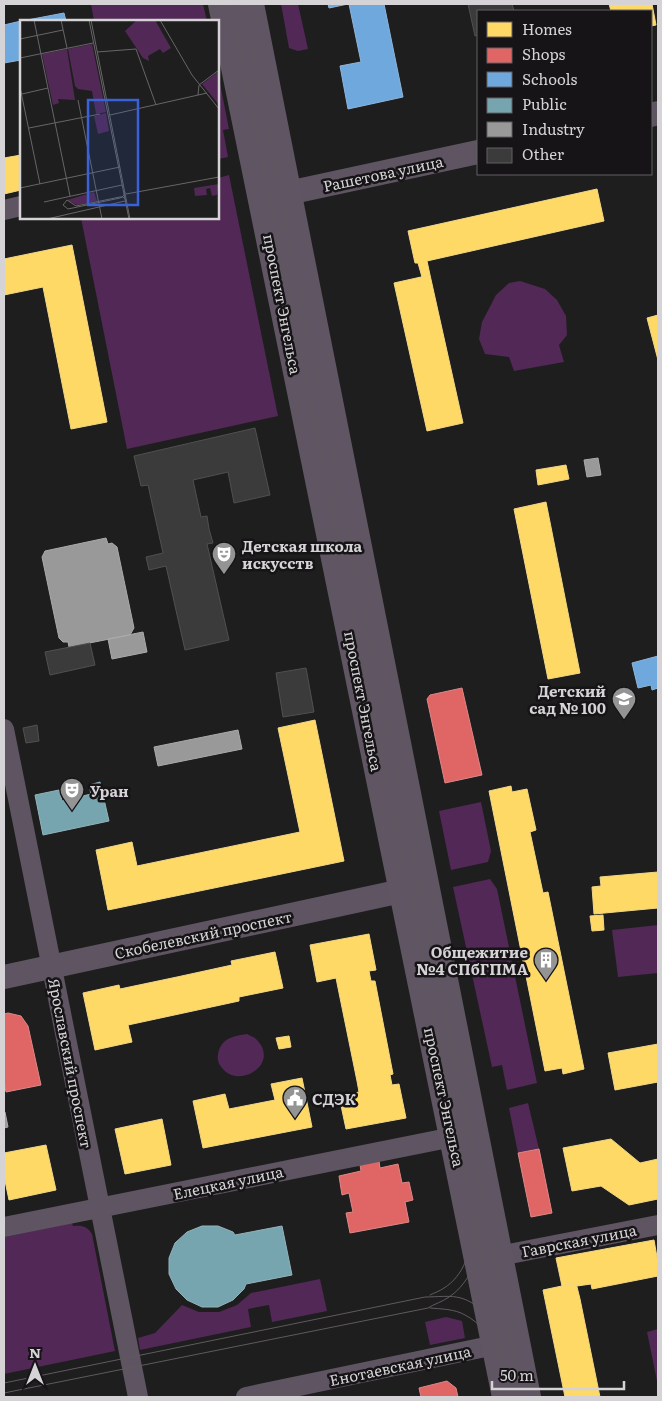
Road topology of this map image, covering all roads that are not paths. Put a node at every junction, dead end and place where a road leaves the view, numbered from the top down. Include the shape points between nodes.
1 (222, 4) edge
2 (250, 4) edge
3 (477, 152) edge
4 (288, 193) junction
5 (262, 199) junction
6 (20, 206) edge
7 (4, 210) edge
8 (4, 729) edge
9 (414, 888) junction
10 (52, 968) junction
11 (4, 978) edge
12 (453, 1137) junction
13 (100, 1208) junction
14 (658, 1225) edge
15 (4, 1227) edge
16 (499, 1256) junction
17 (496, 1345) junction
18 (138, 1397) edge
19 (246, 1397) edge
20 (506, 1397) edge
21 (527, 1397) edge

1 - 5 main road, проспект Энгельса
2 - 4 main road, проспект Энгельса
3 - 4 street, Рашетова улица
4 - 5 main road
4 - 9 main road, проспект Энгельса
5 - 9 main road, проспект Энгельса
6 - 7 street
8 - 10 street, Ярославский проспект
9 - 10 street, Скобелевский проспект
9 - 12 main road, проспект Энгельса
9 - 16 main road, проспект Энгельса
10 - 11 street, Скобелевский проспект
10 - 13 street, Ярославский проспект
12 - 13 street, Елецкая улица
12 - 17 main road, проспект Энгельса
13 - 15 street, Елецкая улица
13 - 18 street, Ярославский проспект
14 - 16 street, Гаврская улица
16 - 21 main road, проспект Энгельса
17 - 19 street, Енотаевская улица
17 - 20 main road, проспект Энгельса

